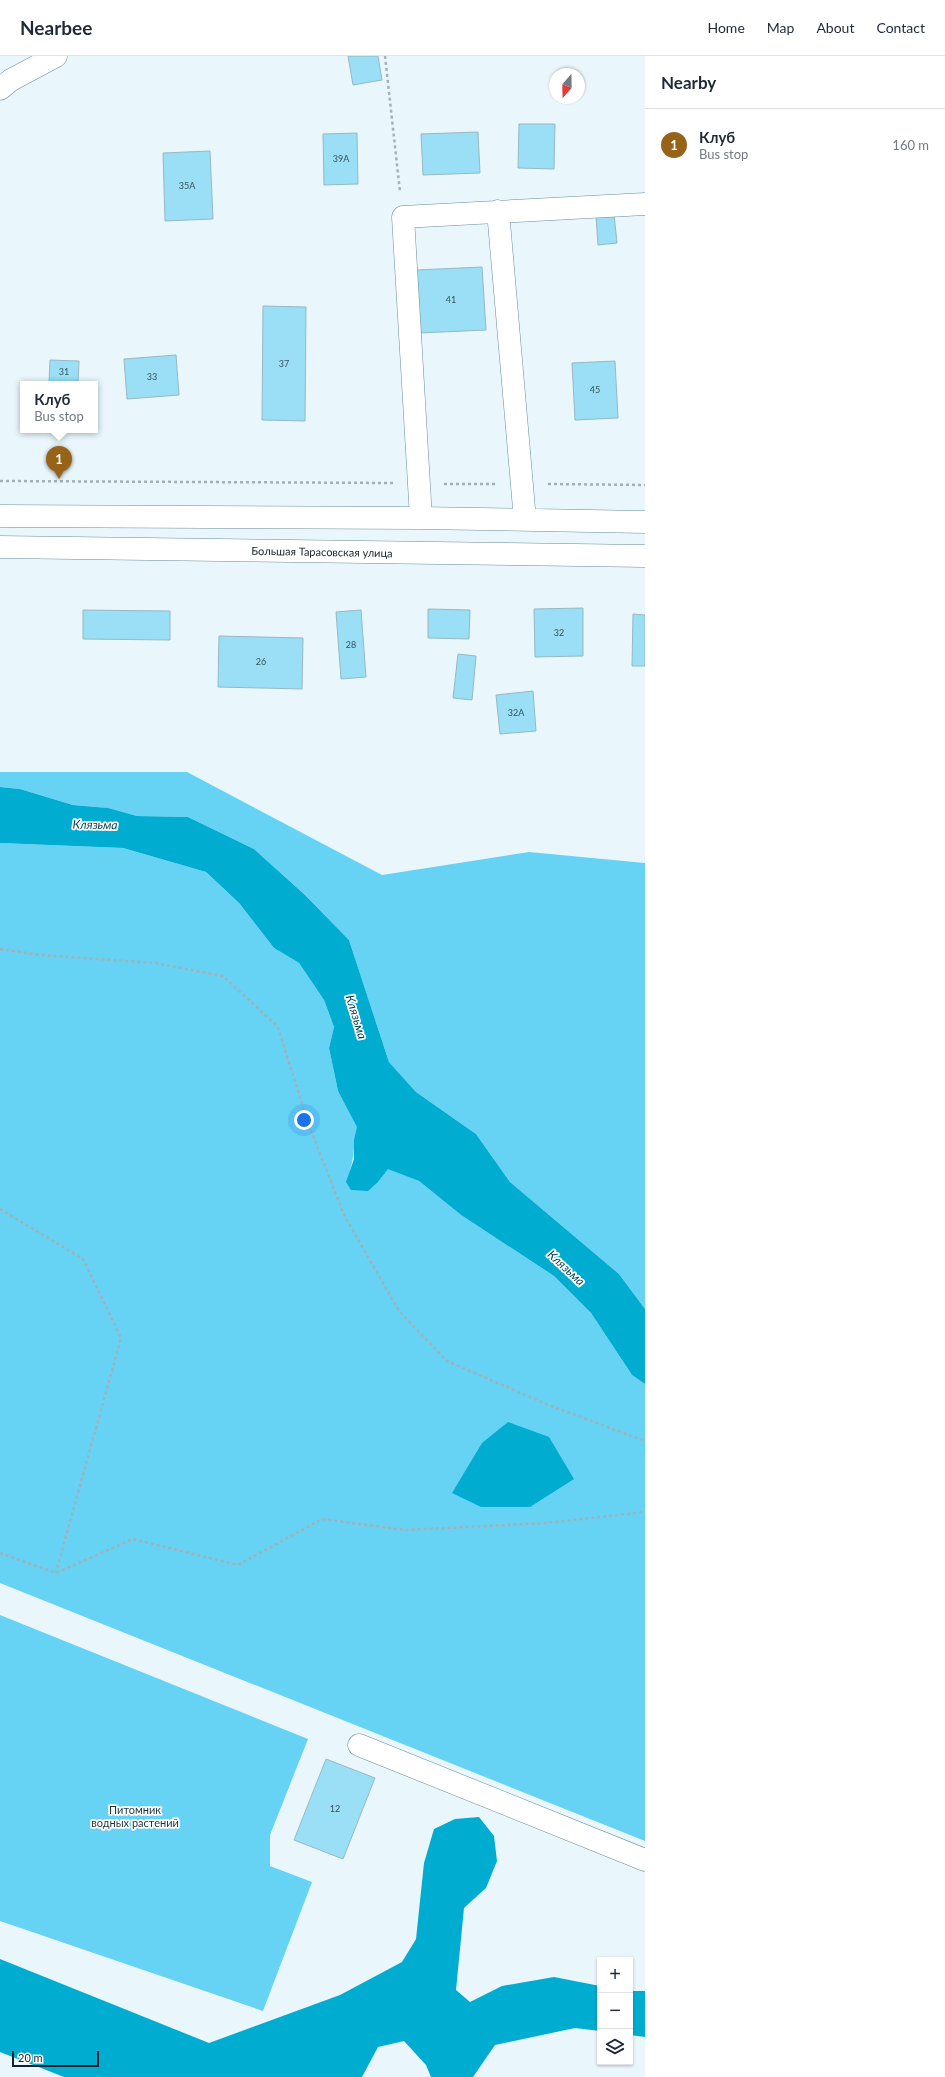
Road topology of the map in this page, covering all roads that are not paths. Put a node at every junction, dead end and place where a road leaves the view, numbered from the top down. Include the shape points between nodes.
1 (56, 56) edge
2 (0, 89) edge
3 (645, 204) edge
4 (498, 211) junction
5 (0, 516) edge
6 (421, 518) junction
7 (525, 520) junction
8 (645, 522) edge
9 (0, 547) edge
10 (645, 556) edge
11 (359, 1744) dead end
12 (645, 1860) edge

1 - 2 street via 11,80
3 - 4 street
4 - 6 street via 403,217
4 - 7 street
5 - 6 street
6 - 7 street
7 - 8 street
9 - 10 street, Большая Тарасовская улица
11 - 12 street

